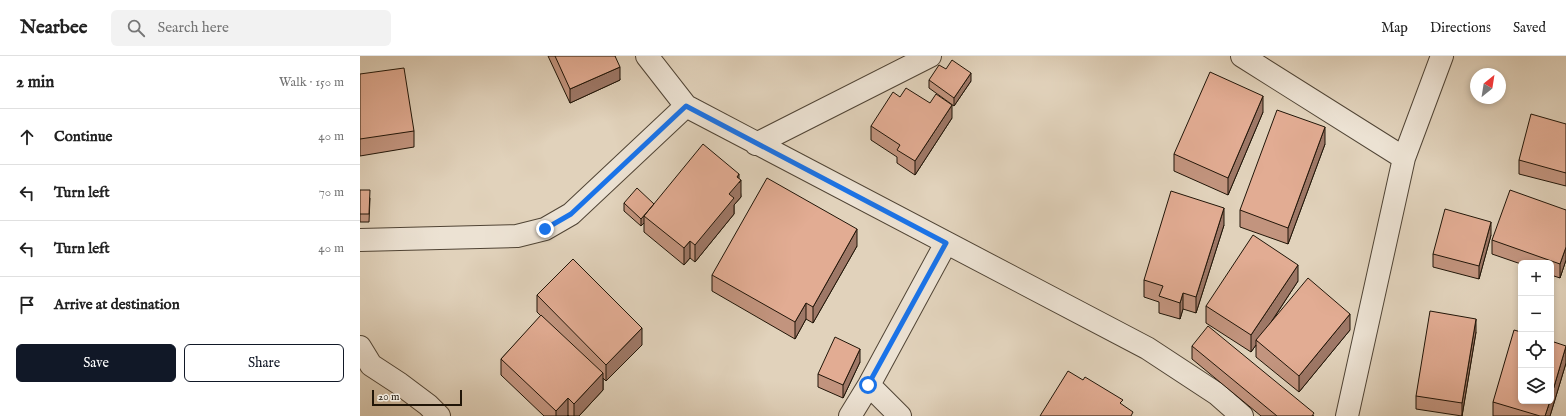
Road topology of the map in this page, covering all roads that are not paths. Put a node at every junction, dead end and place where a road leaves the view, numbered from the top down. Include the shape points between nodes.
1 (647, 56) edge
2 (930, 56) edge
3 (1242, 56) edge
4 (1442, 56) edge
5 (686, 106) junction
6 (756, 144) junction
7 (1404, 158) junction
8 (360, 240) edge
9 (946, 243) junction
10 (360, 347) edge
11 (868, 385) junction
12 (439, 416) edge
13 (850, 416) edge
14 (900, 416) edge
15 (1242, 416) edge
16 (1347, 416) edge

1 - 5 street
2 - 6 street
3 - 7 street
4 - 7 street
5 - 6 street
5 - 8 street via 571,214 545,229 517,236
6 - 9 street
7 - 16 street
9 - 11 street
9 - 15 street via 1147,348 1217,394
10 - 12 street via 370,365 400,384
11 - 13 street
11 - 14 street

